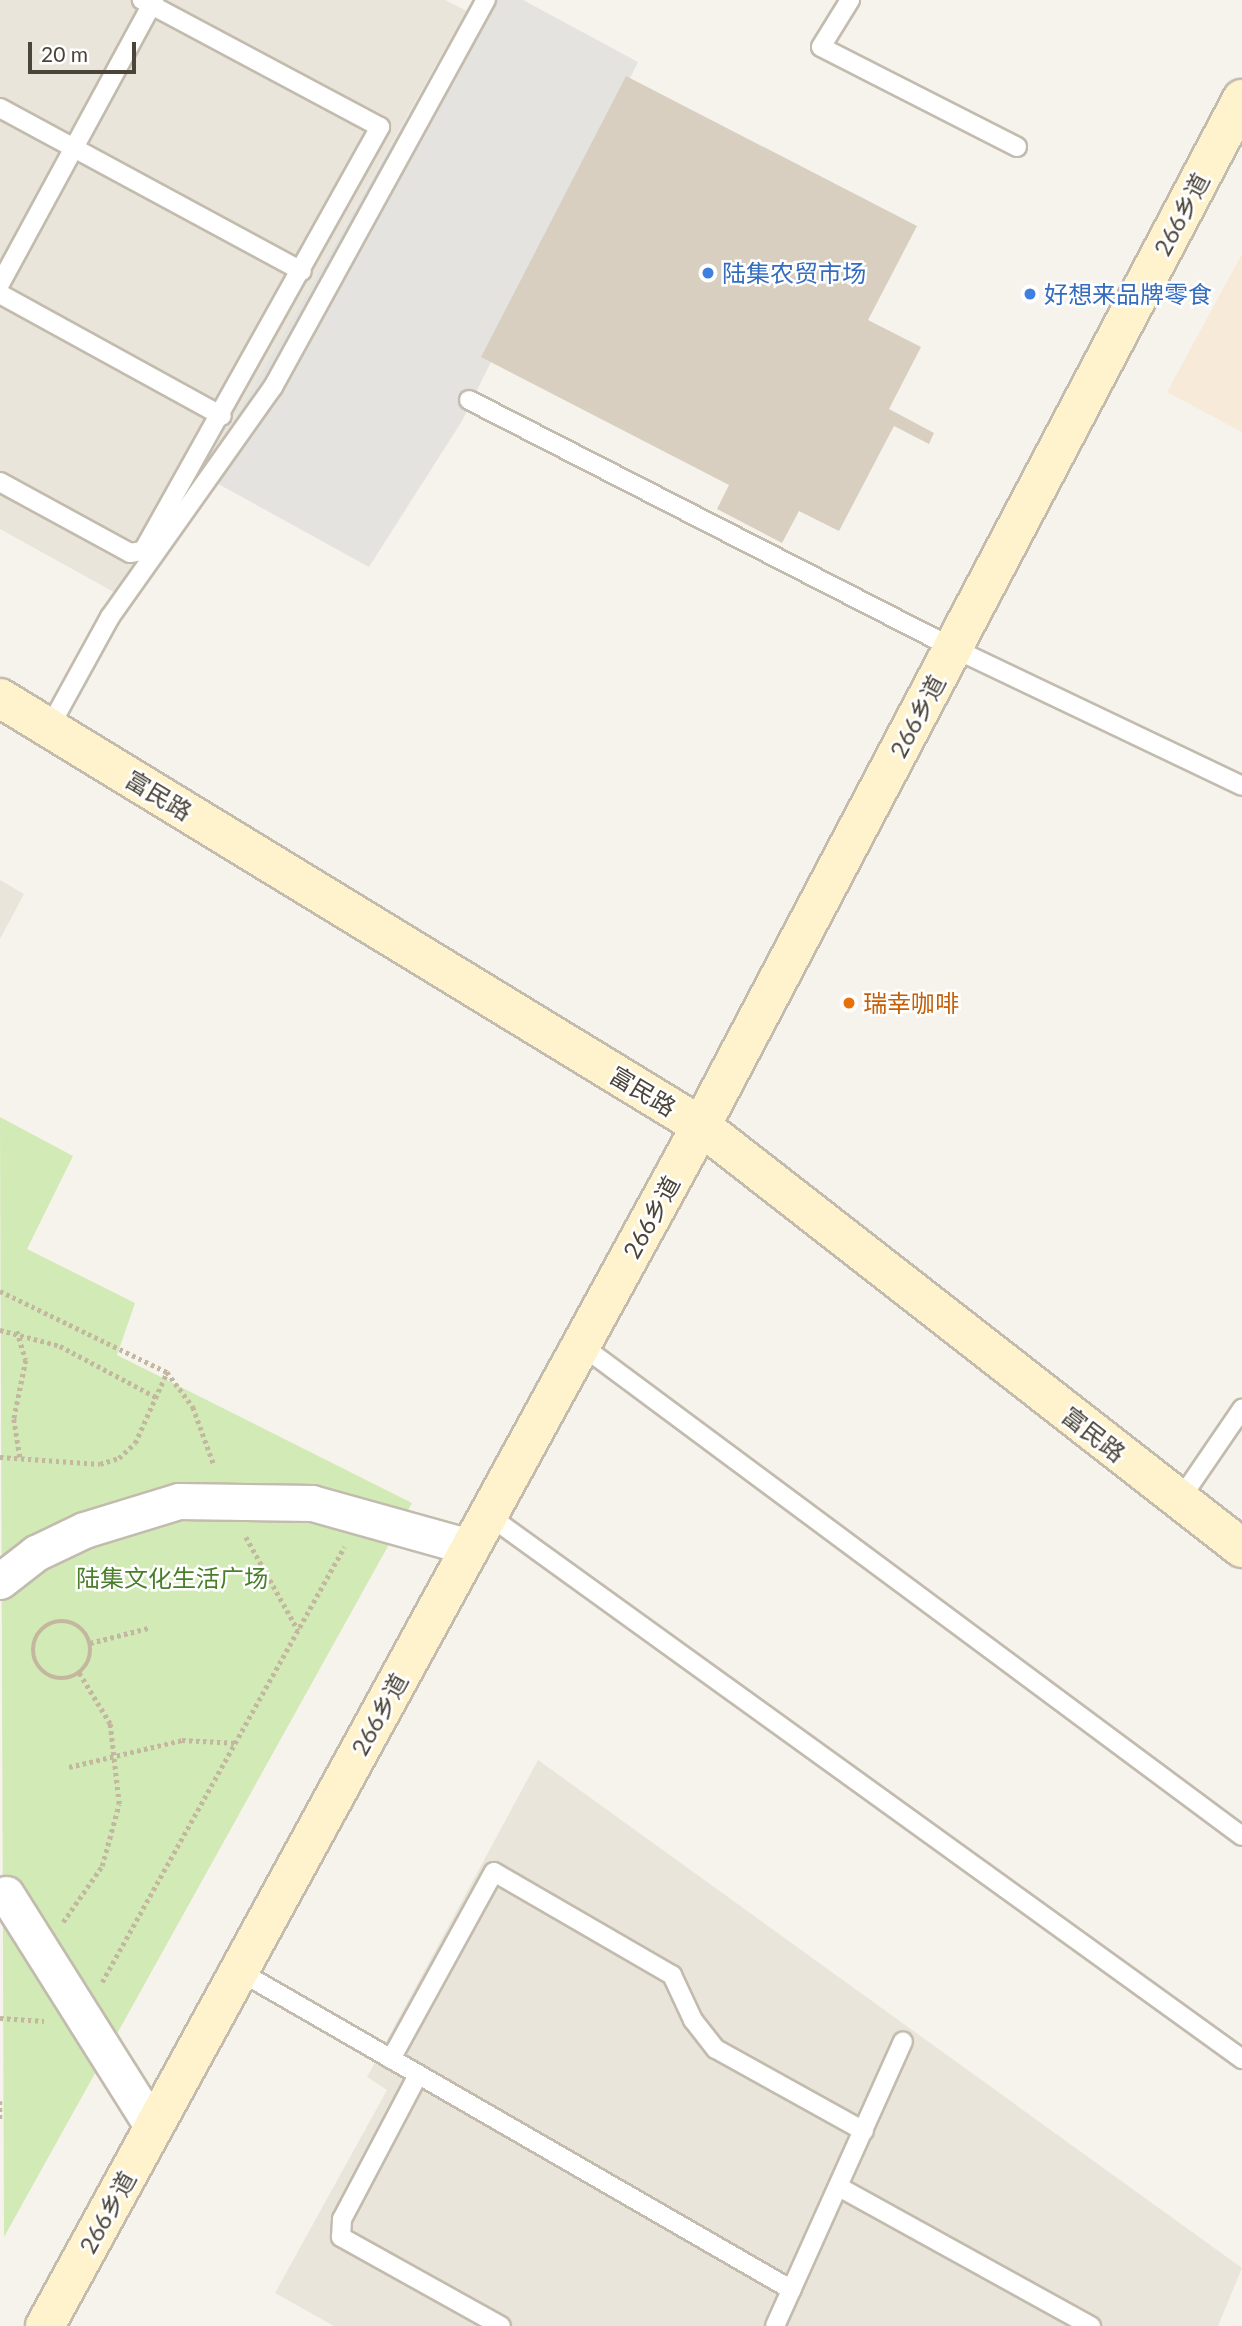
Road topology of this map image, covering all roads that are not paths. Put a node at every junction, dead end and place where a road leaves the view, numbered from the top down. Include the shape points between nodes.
1 (486, 0) edge
2 (850, 0) edge
3 (149, 2) edge
4 (1242, 99) edge
5 (0, 108) edge
6 (1017, 146) dead end
7 (74, 148) junction
8 (302, 271) junction
9 (0, 284) edge
10 (0, 294) edge
11 (469, 400) dead end
12 (222, 416) junction
13 (0, 482) edge
14 (953, 648) junction
15 (0, 698) edge
16 (49, 727) junction
17 (1242, 786) edge
18 (701, 1126) junction
19 (581, 1345) junction
20 (1242, 1409) edge
21 (1179, 1500) junction
22 (479, 1531) junction
23 (1242, 1548) edge
24 (0, 1581) edge
25 (1242, 1836) edge
26 (6, 1894) dead end
27 (239, 1971) junction
28 (903, 2041) dead end
29 (391, 2059) junction
30 (1242, 2059) edge
31 (418, 2075) junction
32 (153, 2127) junction
33 (864, 2131) junction
34 (839, 2187) junction
35 (792, 2290) junction
36 (45, 2326) edge
37 (501, 2326) edge
38 (775, 2326) edge
39 (1091, 2326) edge

1 - 16 lane via 272,387 110,617
2 - 6 lane via 821,47
3 - 7 lane
3 - 8 lane via 380,127
4 - 14 main road, 266乡道
5 - 7 lane
7 - 8 lane
7 - 9 lane
8 - 12 lane
10 - 12 lane
11 - 14 lane
12 - 13 lane via 143,551 130,553
14 - 17 lane
14 - 18 main road, 266乡道
15 - 16 main road, 富民路
16 - 18 main road, 富民路
18 - 19 main road, 266乡道
18 - 21 main road, 富民路
19 - 22 main road, 266乡道
19 - 25 lane
20 - 21 lane
21 - 23 main road, 富民路
22 - 24 street via 361,1515 312,1503 171,1502 84,1530 36,1553
22 - 27 main road, 266乡道
22 - 30 lane
26 - 32 street
27 - 29 lane
27 - 32 main road, 266乡道
28 - 33 lane
29 - 31 lane
29 - 33 lane via 494,1872 672,1975 693,2020 716,2049
31 - 35 lane
31 - 37 lane via 342,2219 341,2236
32 - 36 main road, 266乡道
33 - 34 lane
34 - 35 lane
34 - 39 lane
35 - 38 lane

